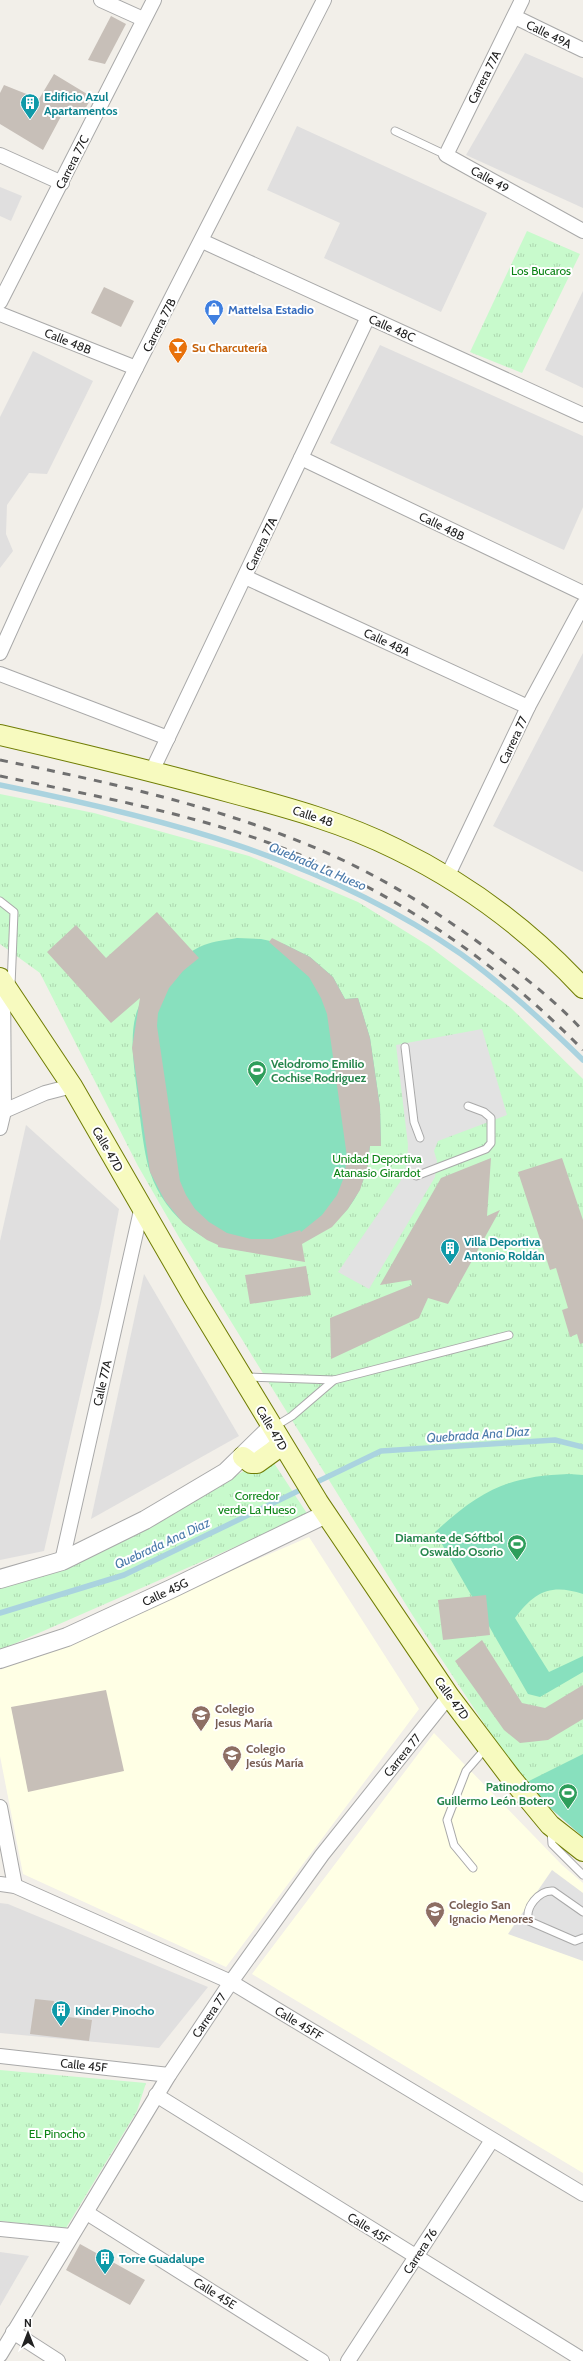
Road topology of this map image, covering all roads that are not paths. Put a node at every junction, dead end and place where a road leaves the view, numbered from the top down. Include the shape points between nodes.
1 (101, 0) edge
2 (154, 0) edge
3 (324, 0) edge
4 (522, 0) edge
5 (515, 17) junction
6 (143, 19) junction
7 (583, 50) edge
8 (395, 131) dead end
9 (0, 155) edge
10 (446, 155) junction
11 (62, 183) junction
12 (583, 231) edge
13 (202, 241) junction
14 (0, 302) edge
15 (0, 314) edge
16 (368, 317) junction
17 (136, 368) junction
18 (583, 415) edge
19 (301, 458) junction
20 (245, 577) junction
21 (583, 593) edge
22 (583, 605) edge
23 (0, 653) edge
24 (0, 674) edge
25 (528, 707) junction
26 (0, 735) edge
27 (168, 738) junction
28 (152, 771) junction
29 (447, 877) junction
30 (0, 902) edge
31 (581, 980) edge
32 (5, 983) edge
33 (405, 1047) dead end
34 (72, 1086) junction
35 (468, 1106) dead end
36 (4, 1111) junction
37 (0, 1128) edge
38 (420, 1138) dead end
39 (416, 1176) dead end
40 (142, 1206) junction
41 (509, 1335) dead end
42 (242, 1377) junction
43 (334, 1380) junction
44 (272, 1428) junction
45 (284, 1447) junction
46 (243, 1457) junction
47 (322, 1508) junction
48 (62, 1561) junction
49 (0, 1579) edge
50 (0, 1659) edge
51 (449, 1696) junction
52 (487, 1746) junction
53 (0, 1807) edge
54 (550, 1825) junction
55 (583, 1851) edge
56 (473, 1868) dead end
57 (583, 1875) edge
58 (0, 1884) edge
59 (15, 1886) junction
60 (583, 1912) edge
61 (583, 1938) edge
62 (231, 1982) junction
63 (0, 2056) edge
64 (169, 2075) junction
65 (156, 2095) junction
66 (492, 2140) junction
67 (583, 2194) edge
68 (87, 2213) junction
69 (0, 2229) edge
70 (71, 2236) junction
71 (415, 2257) junction
72 (13, 2332) junction
73 (0, 2355) edge
74 (583, 2360) edge
75 (58, 2361) edge
76 (322, 2361) edge
77 (348, 2361) edge

1 - 6 street
2 - 6 street, Carrera 77C
3 - 13 street, Carrera 77B
4 - 5 street, Carrera 77A
5 - 7 street, Calle 49A
5 - 10 street, Carrera 77A
6 - 11 street, Carrera 77C
8 - 10 lane, Calle 49
9 - 11 street
10 - 12 street, Calle 49
11 - 14 street, Carrera 77C
13 - 16 street, Calle 48C
13 - 17 street, Carrera 77B
15 - 17 street, Calle 48B
16 - 18 street, Calle 48C
16 - 19 street, Carrera 77A
17 - 23 street, Carrera 77B via 41,560
19 - 20 street, Carrera 77A
19 - 21 street, Calle 48B
20 - 25 street, Calle 48A
20 - 27 street, Carrera 77A
22 - 25 street, Carrera 77
24 - 27 street
25 - 29 street, Carrera 77
26 - 28 main road, Calle 48
27 - 28 street, Carrera 77A
28 - 29 main road, Calle 48 via 320,817 395,848
29 - 31 main road, Calle 48 via 518,926
30 - 32 lane via 14,912
32 - 34 main road, Calle 47D
32 - 36 street
33 - 38 lane via 414,1122
34 - 36 street via 45,1093
34 - 40 main road, Calle 47D
35 - 39 lane via 484,1112 491,1118 491,1143 486,1149
36 - 37 street
40 - 42 main road, Calle 47D
40 - 48 street, Calle 77A
41 - 43 lane
42 - 43 lane
42 - 44 main road, Calle 47D
43 - 44 lane via 292,1416
44 - 45 main road, Calle 47D
44 - 46 street
45 - 46 main road via 257,1463 251,1463
45 - 47 main road, Calle 47D
46 - 48 street via 226,1472 145,1520
47 - 50 street, Calle 45G via 171,1590 67,1637
47 - 51 main road, Calle 47D
48 - 49 street
51 - 52 main road, Calle 47D
51 - 62 street, Carrera 77 via 322,1855
52 - 54 main road, Calle 47D
52 - 56 lane via 466,1771 447,1820 454,1846
53 - 59 street
54 - 55 main road, Calle 47D
54 - 57 lane via 552,1844
58 - 59 street, Calle 45FF
59 - 62 street, Calle 45FF
60 - 61 lane via 553,1891 547,1891 541,1893 528,1909 527,1917 529,1922 575,1941
62 - 64 street, Carrera 77
62 - 66 street, Calle 45FF
63 - 64 street, Calle 45F
64 - 65 street, Carrera 77
65 - 68 street, Carrera 77
65 - 71 street, Calle 45F
66 - 67 street, Calle 45FF
66 - 71 street, Carrera 76
68 - 70 street, Carrera 77
68 - 76 street, Calle 45E
69 - 70 street
70 - 72 street, Carrera 77
71 - 74 street, Calle 45F
71 - 77 street, Carrera 76
72 - 73 street, Carrera 77
72 - 75 street

